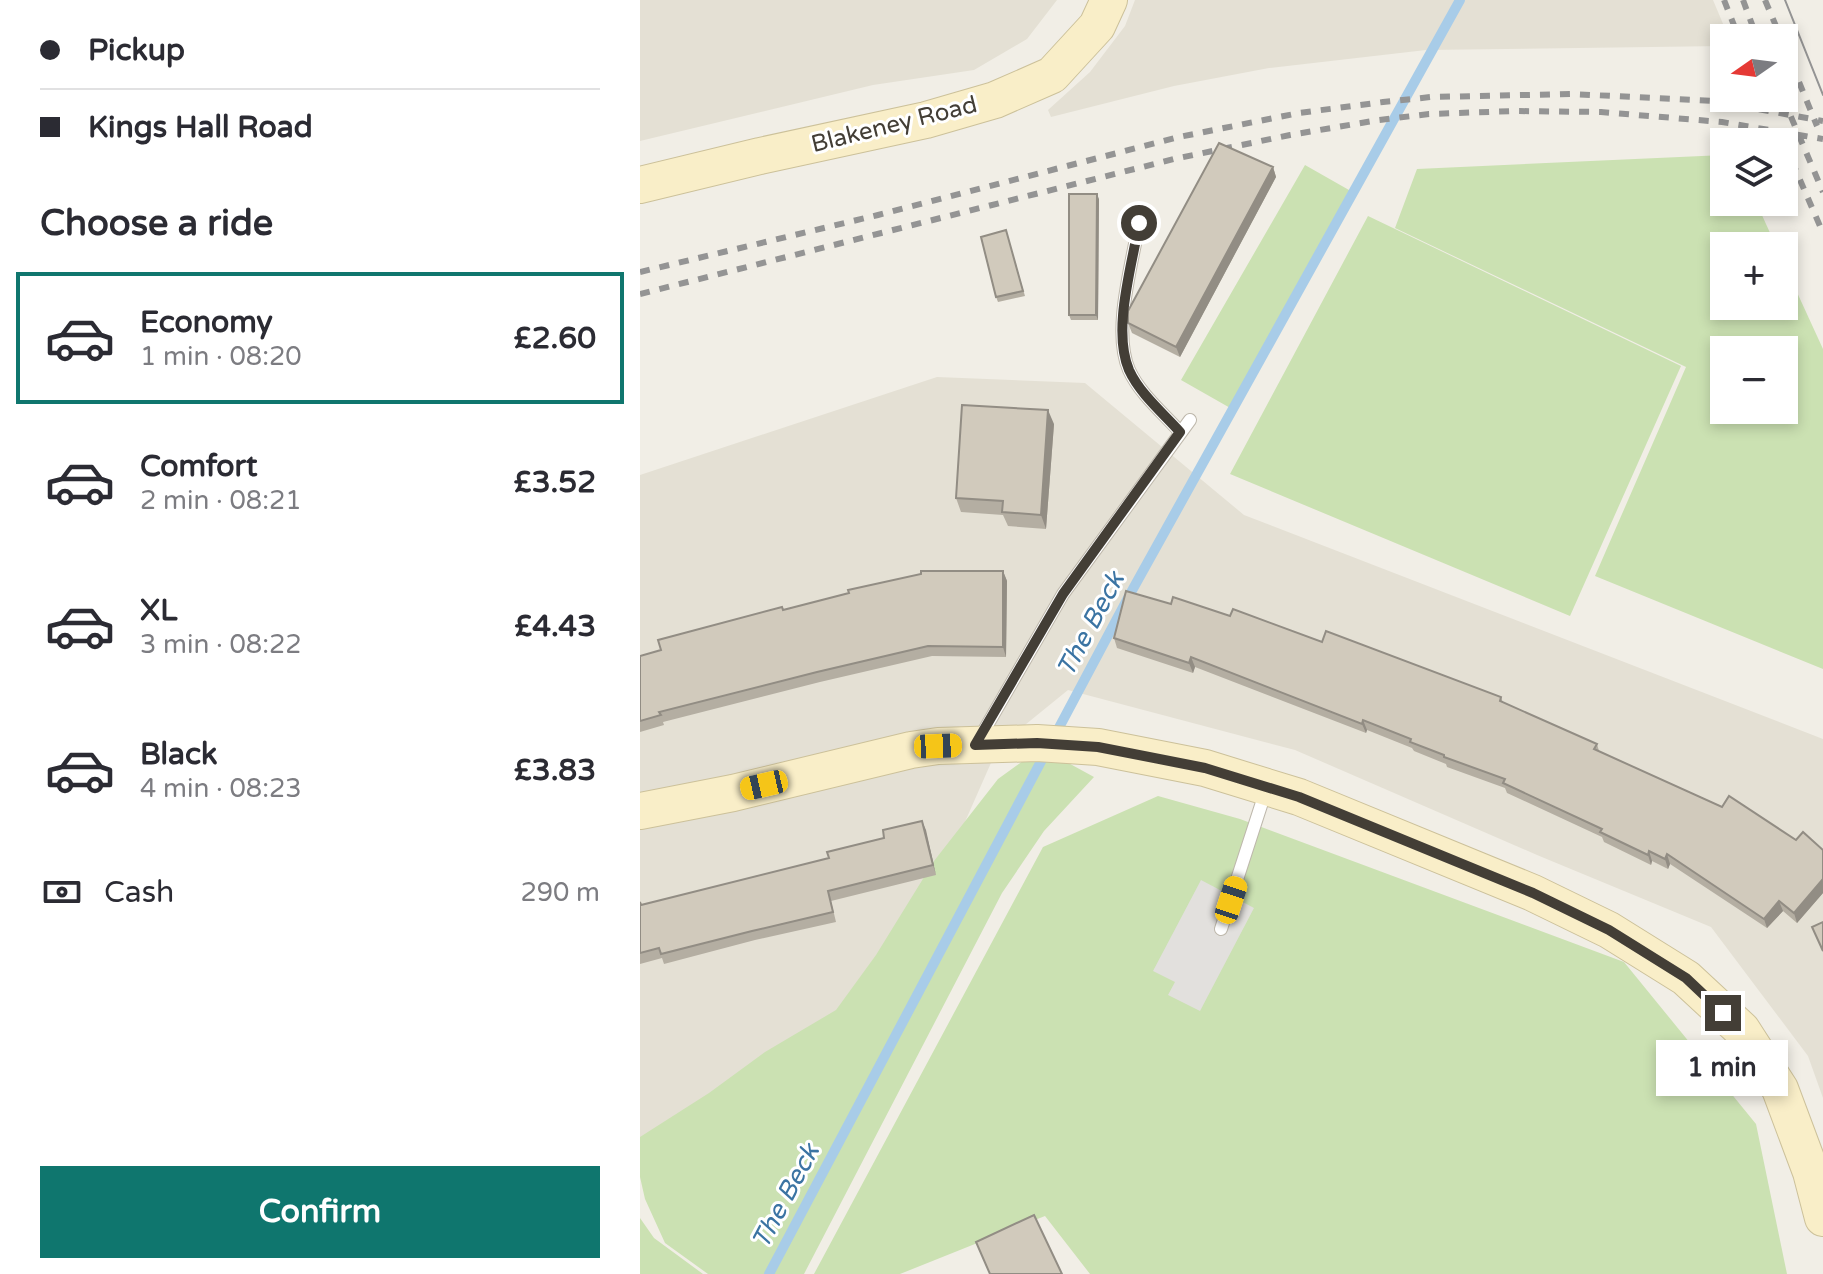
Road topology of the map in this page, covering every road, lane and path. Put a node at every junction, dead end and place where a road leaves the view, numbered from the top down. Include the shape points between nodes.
1 (1109, 0) edge
2 (640, 185) edge
3 (1139, 223) dead end
4 (1190, 420) dead end
5 (1180, 432) junction
6 (975, 745) junction
7 (1267, 787) junction
8 (640, 811) edge
9 (1221, 929) dead end
10 (1823, 1218) edge

1 - 2 street, Blakeney Road via 1097,26 1052,75 995,100
3 - 5 lane via 1122,347 1144,393
4 - 5 lane
5 - 6 lane via 1063,594
6 - 7 street via 1098,747 1205,768
6 - 8 street via 911,750
7 - 9 lane
7 - 10 street via 1533,893 1609,930 1686,978 1742,1030 1780,1089

